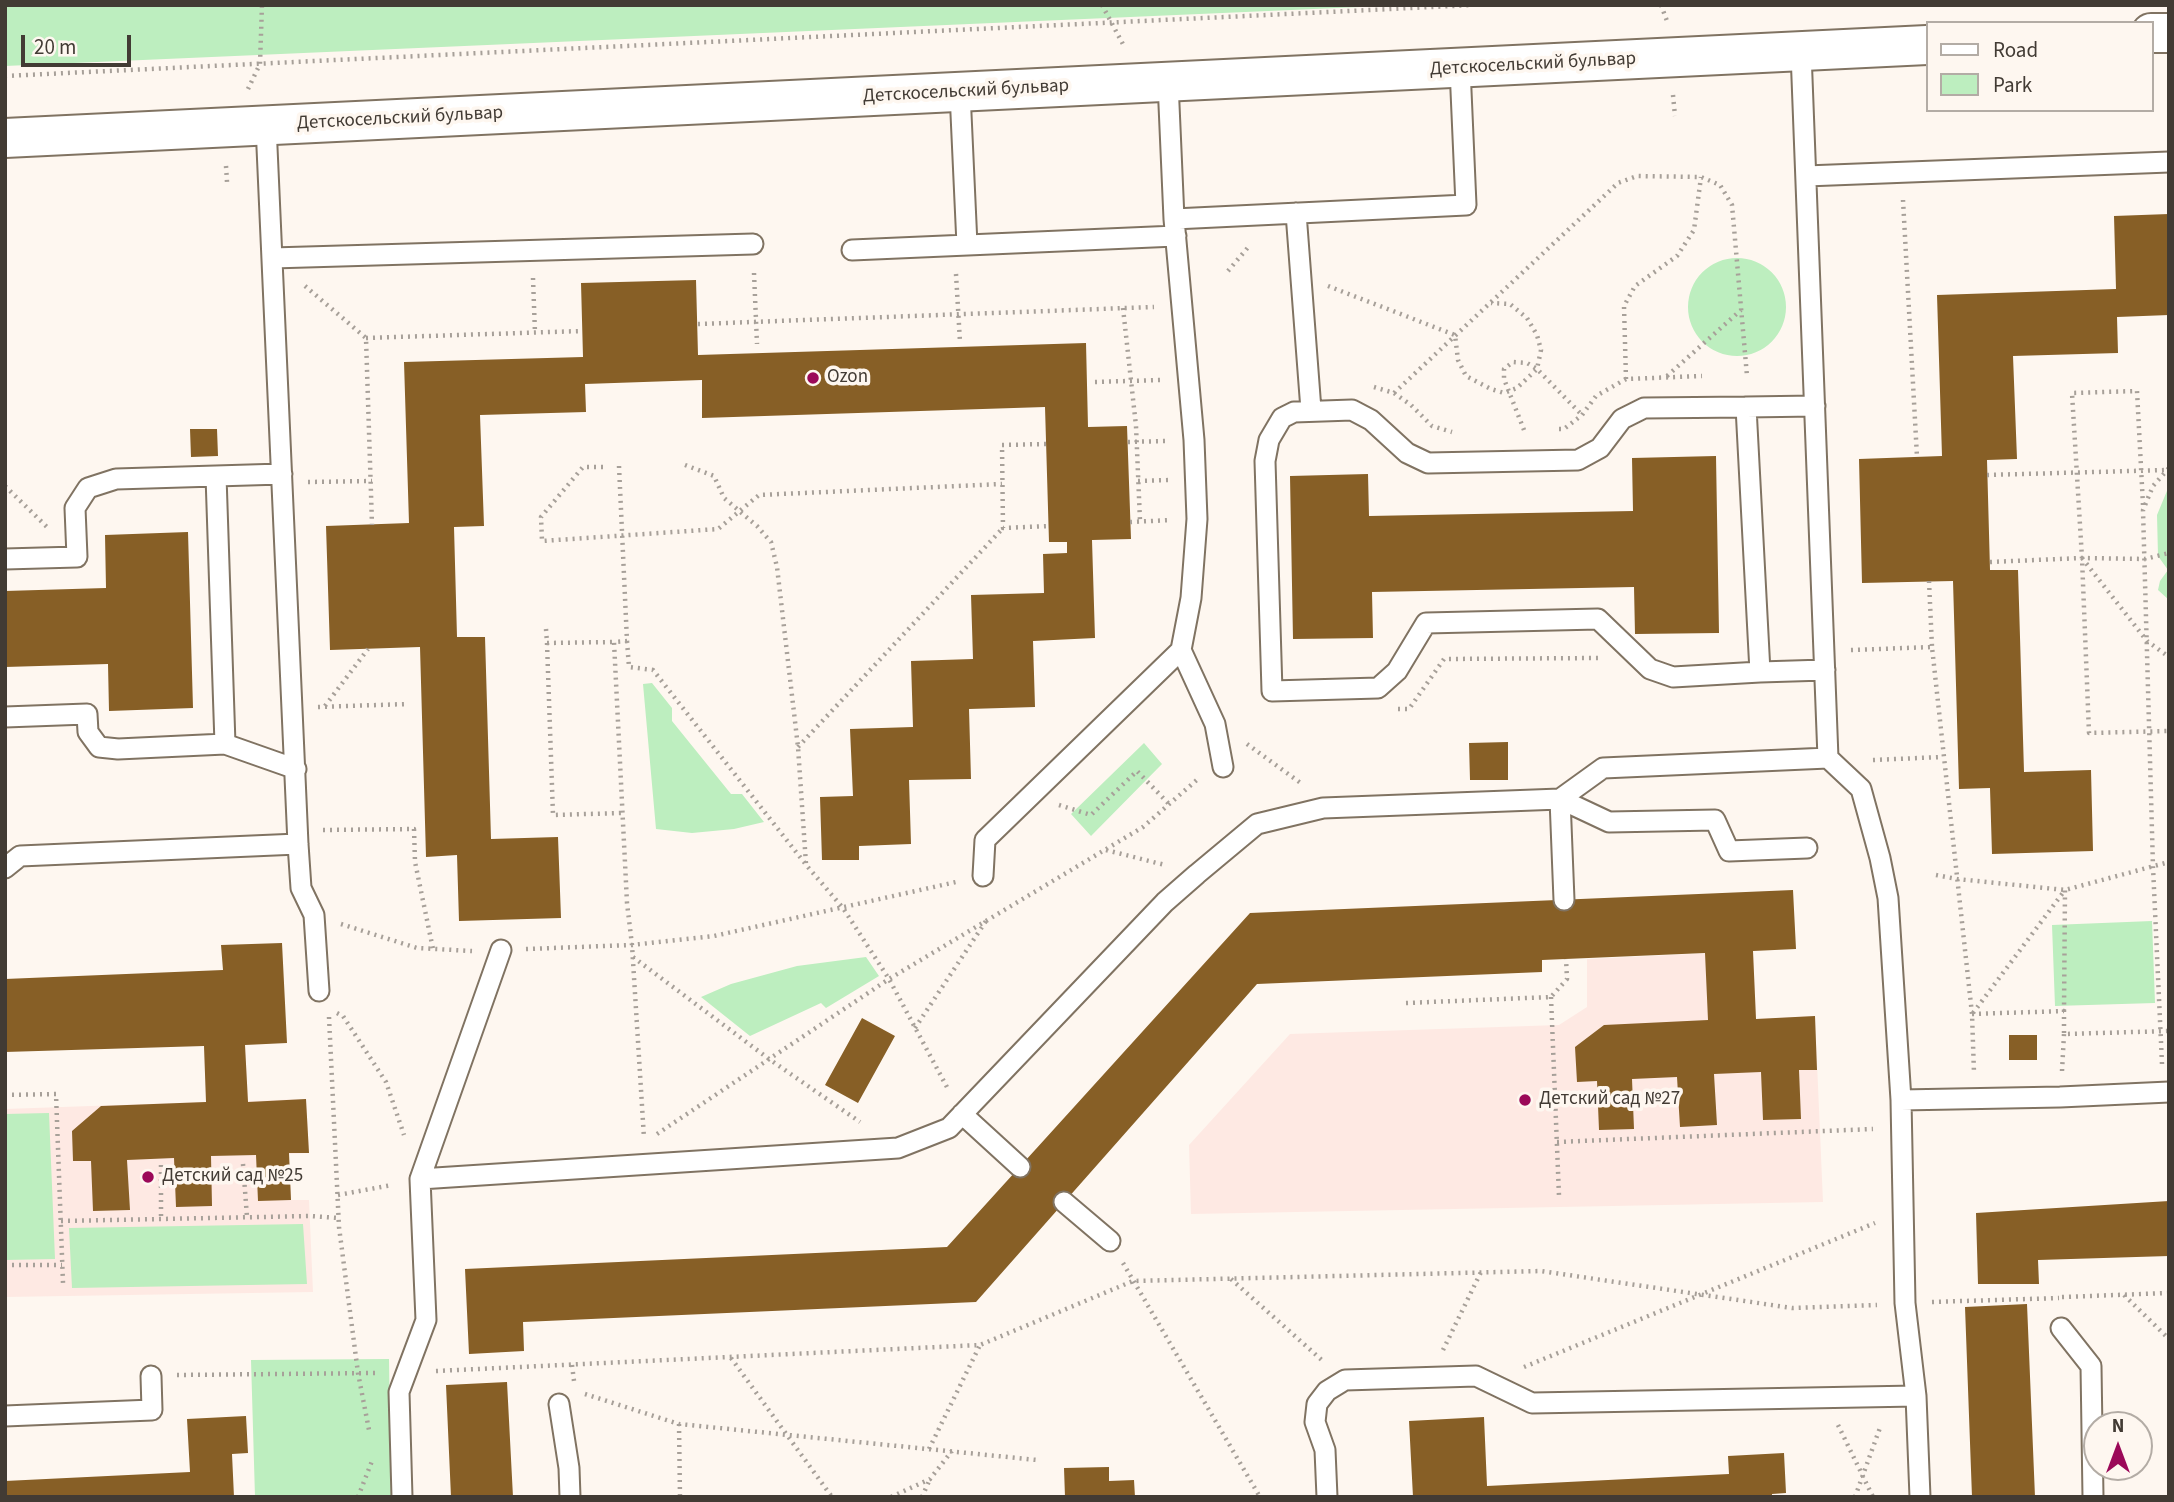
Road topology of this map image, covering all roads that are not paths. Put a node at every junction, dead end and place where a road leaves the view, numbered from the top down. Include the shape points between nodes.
1 (1926, 45) edge
2 (1801, 52) junction
3 (1460, 68) junction
4 (1168, 82) junction
5 (960, 92) junction
6 (266, 125) junction
7 (5, 138) edge
8 (2169, 162) edge
9 (1806, 176) junction
10 (1296, 213) junction
11 (1175, 227) junction
12 (753, 244) road end
13 (961, 245) junction
14 (852, 250) dead end
15 (272, 258) junction
16 (1815, 406) junction
17 (1754, 407) junction
18 (1311, 410) junction
19 (216, 476) junction
20 (282, 479) junction
21 (5, 559) edge
22 (1181, 650) junction
23 (1825, 670) junction
24 (1760, 672) junction
25 (5, 717) edge
26 (225, 744) junction
27 (1828, 758) junction
28 (1223, 767) dead end
29 (296, 769) junction
30 (1560, 799) junction
31 (298, 837) junction
32 (1807, 848) dead end
33 (5, 868) edge
34 (983, 876) road end
35 (1564, 900) dead end
36 (501, 950) road end
37 (319, 991) dead end
38 (2166, 1092) edge
39 (1901, 1100) junction
40 (962, 1114) junction
41 (1020, 1167) dead end
42 (420, 1179) junction
43 (1064, 1202) dead end
44 (1110, 1241) road end
45 (2061, 1328) road end
46 (151, 1376) road end
47 (1916, 1396) junction
48 (559, 1404) dead end
49 (5, 1416) edge
50 (402, 1497) edge
51 (570, 1497) edge
52 (1327, 1497) edge
53 (1920, 1497) edge
54 (2093, 1497) edge

1 - 2 street, Детскосельский бульвар
2 - 3 street, Детскосельский бульвар
2 - 9 lane
3 - 4 street, Детскосельский бульвар
3 - 10 lane via 1466,205
4 - 5 street, Детскосельский бульвар
4 - 11 lane
5 - 6 street, Детскосельский бульвар
5 - 13 lane
6 - 7 street, Детскосельский бульвар
6 - 15 lane
8 - 9 lane
9 - 16 lane
10 - 11 lane
10 - 18 lane
11 - 13 lane
11 - 22 lane via 1197,519 1191,598
12 - 15 lane
13 - 14 lane
15 - 20 lane
16 - 17 lane
16 - 23 lane
17 - 18 lane via 1644,408 1622,419 1600,448 1577,460 1428,463 1407,453 1371,419 1352,410
17 - 24 lane
18 - 24 lane via 1282,418 1269,440 1265,461 1272,691 1378,688 1397,671 1426,624 1439,623 1598,619 1650,669 1673,677
19 - 20 lane
19 - 21 lane via 116,479 88,488 75,508 76,557
19 - 26 lane
20 - 29 lane
22 - 28 lane via 1216,729
22 - 34 lane via 985,840
23 - 24 lane
23 - 27 lane
25 - 26 lane via 87,714 88,732 99,747
26 - 29 lane
27 - 30 lane via 1603,768
27 - 39 lane via 1861,789 1881,858 1888,898
29 - 31 lane
30 - 32 lane via 1609,822 1715,820 1729,851
30 - 35 lane
30 - 40 lane via 1323,808 1257,824 1165,902
31 - 33 lane via 20,856
31 - 37 lane via 301,888 314,915
36 - 42 lane
38 - 39 lane
39 - 47 lane via 1905,1303
40 - 41 lane
40 - 42 lane via 949,1128 898,1148
42 - 50 lane via 426,1320 399,1392
43 - 44 lane
45 - 54 lane via 2091,1366
46 - 49 lane via 152,1410
47 - 52 lane via 1532,1403 1476,1376 1345,1380 1317,1404 1315,1422 1325,1450
47 - 53 lane
48 - 51 lane

